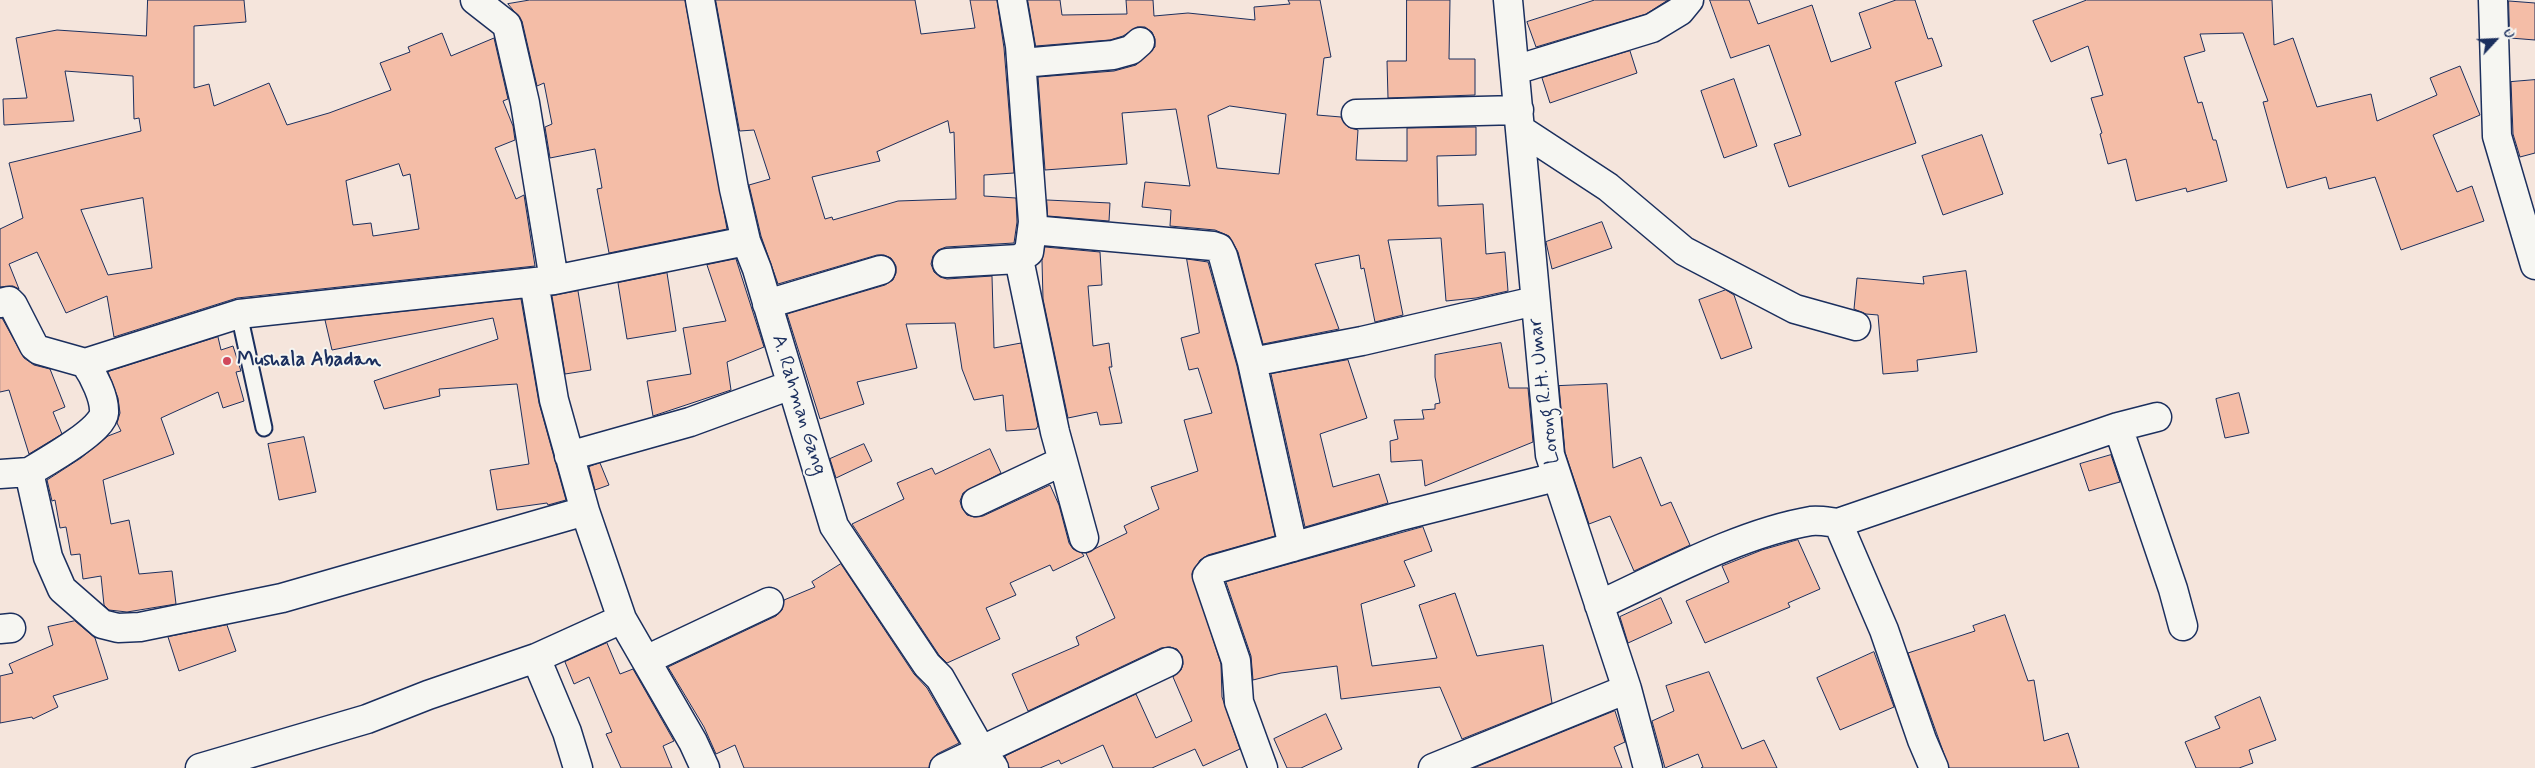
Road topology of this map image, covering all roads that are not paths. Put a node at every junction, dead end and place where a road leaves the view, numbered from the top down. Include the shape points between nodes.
1 (475, 0) edge
2 (700, 0) edge
3 (1012, 0) edge
4 (1508, 0) edge
5 (1689, 0) edge
6 (2493, 0) edge
7 (1140, 42) dead end
8 (1022, 63) junction
9 (1515, 70) junction
10 (1356, 114) dead end
11 (1520, 120) junction
12 (1032, 230) junction
13 (746, 242) junction
14 (1018, 259) junction
15 (947, 263) dead end
16 (2535, 265) edge
17 (881, 270) dead end
18 (544, 281) junction
19 (1535, 301) junction
20 (0, 303) edge
21 (767, 304) junction
22 (240, 314) junction
23 (1856, 326) dead end
24 (1252, 362) junction
25 (86, 363) junction
26 (791, 385) junction
27 (2157, 417) dead end
28 (2118, 427) junction
29 (264, 428) dead end
30 (569, 456) junction
31 (1063, 461) junction
32 (29, 472) junction
33 (0, 474) edge
34 (1556, 477) junction
35 (976, 502) dead end
36 (585, 511) junction
37 (1838, 523) junction
38 (1084, 538) dead end
39 (1293, 547) junction
40 (769, 602) dead end
41 (1599, 605) junction
42 (622, 619) junction
43 (2183, 626) dead end
44 (536, 658) junction
45 (646, 660) junction
46 (1168, 662) dead end
47 (1627, 689) junction
48 (988, 759) edge
49 (200, 768) edge
50 (578, 768) edge
51 (705, 768) edge
52 (944, 768) edge
53 (1263, 768) edge
54 (1433, 768) edge
55 (1648, 768) edge
56 (1934, 768) edge

1 - 18 street via 507,25 524,103
2 - 13 street, A. Rahman Gang
3 - 8 street
4 - 9 street, Lorong R.H. Umar
5 - 9 street via 1680,11 1652,28
6 - 16 street via 2497,136
7 - 8 street via 1131,50 1113,55
8 - 12 street
9 - 11 street, Lorong R.H. Umar
10 - 11 street
11 - 19 street, Lorong R.H. Umar
11 - 23 street via 1608,187 1684,251 1795,309
12 - 14 street via 1029,252
12 - 24 street via 1219,248
13 - 18 street
13 - 21 street, A. Rahman Gang
14 - 15 street
14 - 31 street
17 - 21 street
18 - 22 street
18 - 30 street via 554,400
19 - 24 street via 1362,341
19 - 34 street, Lorong R.H. Umar via 1550,455
20 - 25 street via 9,301 13,305 39,350
21 - 26 street, A. Rahman Gang
22 - 25 street
22 - 29 lane
24 - 39 street
25 - 32 street via 101,399 102,419 98,426
26 - 30 street via 690,422
26 - 48 street, A. Rahman Gang via 834,526 927,665 940,678
27 - 28 street
28 - 37 street
28 - 43 street
30 - 36 street
31 - 35 street
31 - 38 street
32 - 33 street
32 - 36 street via 48,557 62,589 102,624 118,628 140,627 282,598
34 - 39 street
34 - 41 street, Lorong R.H. Umar
36 - 42 street
37 - 41 street via 1812,521 1762,534
37 - 56 street via 1884,630
39 - 53 street via 1212,570 1207,576 1236,661 1239,702
40 - 45 street
41 - 47 street, Lorong R.H. Umar
42 - 44 street
42 - 45 street
44 - 49 street via 367,719
44 - 50 street
45 - 51 street
46 - 48 street
47 - 54 street
47 - 55 street, Lorong R.H. Umar
48 - 52 street

